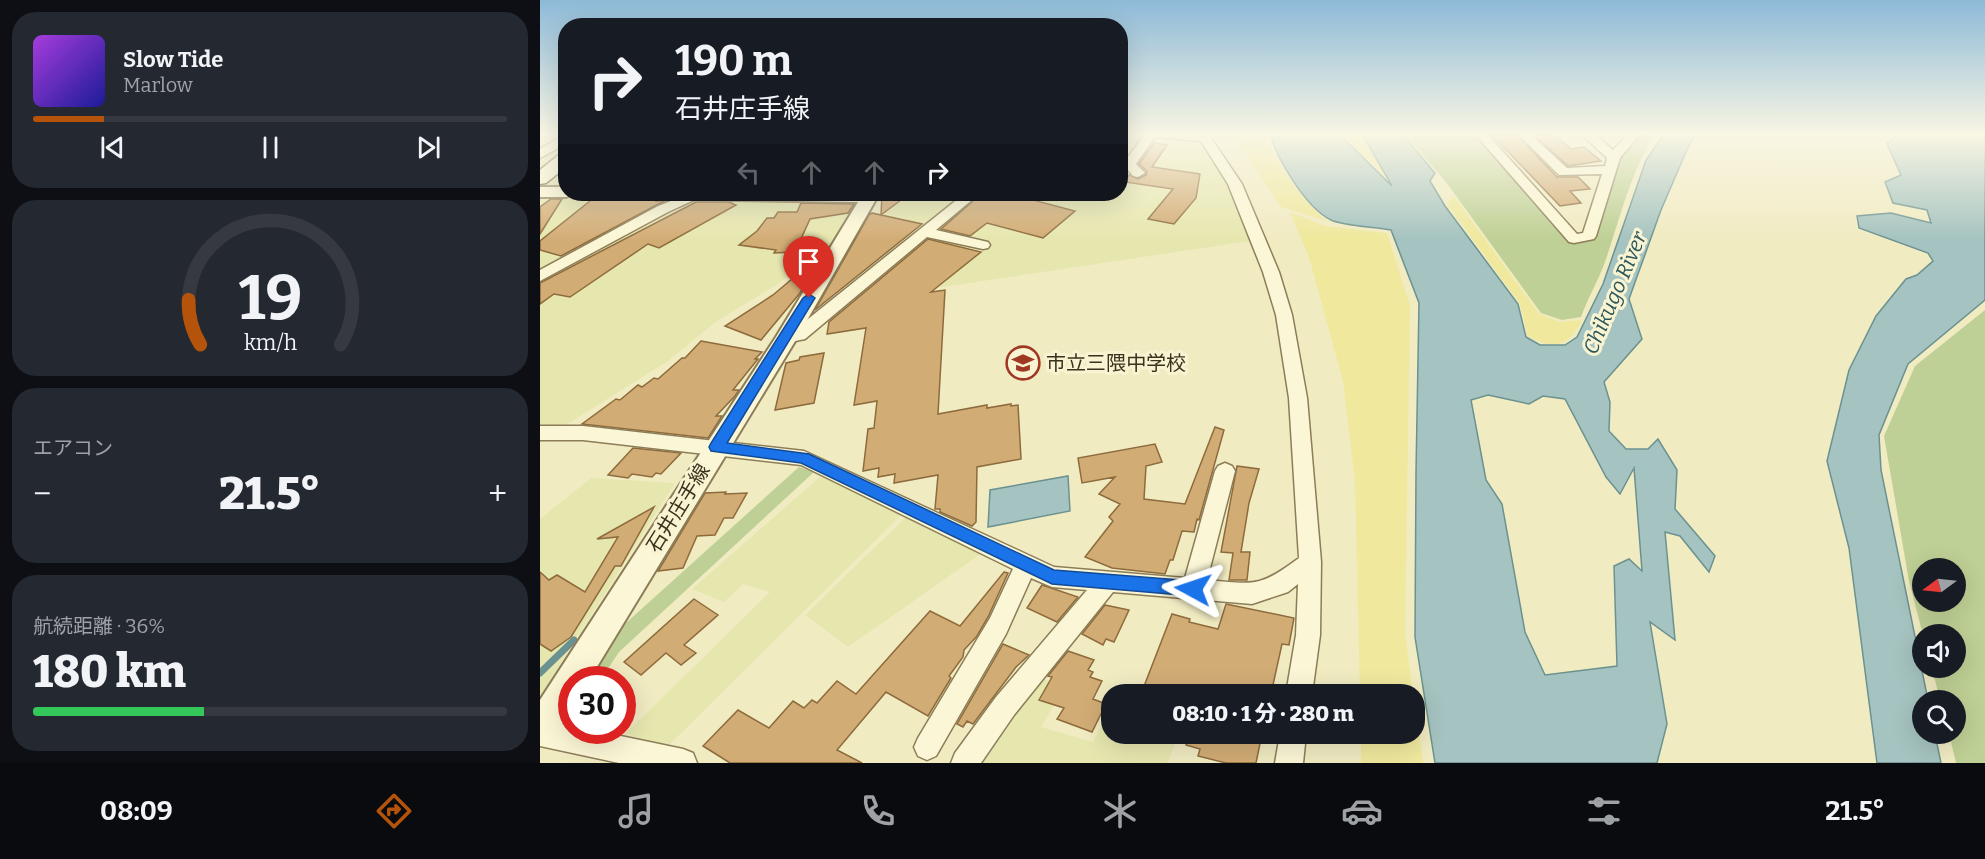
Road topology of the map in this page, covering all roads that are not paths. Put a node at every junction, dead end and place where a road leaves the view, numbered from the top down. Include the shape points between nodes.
1 (1135, 170) edge
2 (1225, 170) edge
3 (1513, 170) edge
4 (1561, 170) edge
5 (1590, 170) edge
6 (1600, 170) edge
7 (1610, 171) joint
8 (1138, 173) dead end
9 (540, 192) edge
10 (558, 192) edge
11 (683, 201) edge
12 (866, 201) edge
13 (963, 201) edge
14 (924, 232) junction
15 (983, 245) dead end
16 (540, 276) edge
17 (786, 338) junction
18 (540, 433) edge
19 (716, 447) junction
20 (1226, 471) dead end
21 (1310, 562) junction
22 (1026, 565) junction
23 (1108, 581) junction
24 (1193, 589) junction
25 (1301, 684) edge
26 (540, 731) edge
27 (1292, 744) edge
28 (927, 747) dead end
29 (683, 763) edge
30 (965, 763) edge
31 (1289, 763) edge

1 - 8 street
2 - 21 street via 1271,272 1284,315 1298,398
3 - 7 street via 1574,239 1589,236
4 - 5 street
6 - 7 street
9 - 10 street
11 - 16 street
12 - 17 street, 石井庄手線
13 - 14 street
14 - 15 street
14 - 17 street via 800,335
17 - 19 street, 石井庄手線
18 - 19 street via 583,433
19 - 22 street via 804,458
19 - 26 street, 石井庄手線
20 - 24 street
21 - 24 street via 1280,585 1252,594
21 - 25 street via 1308,635
22 - 23 street via 1052,577
22 - 28 street via 998,626
23 - 24 street
23 - 30 street via 1005,706
26 - 29 street
27 - 31 street

